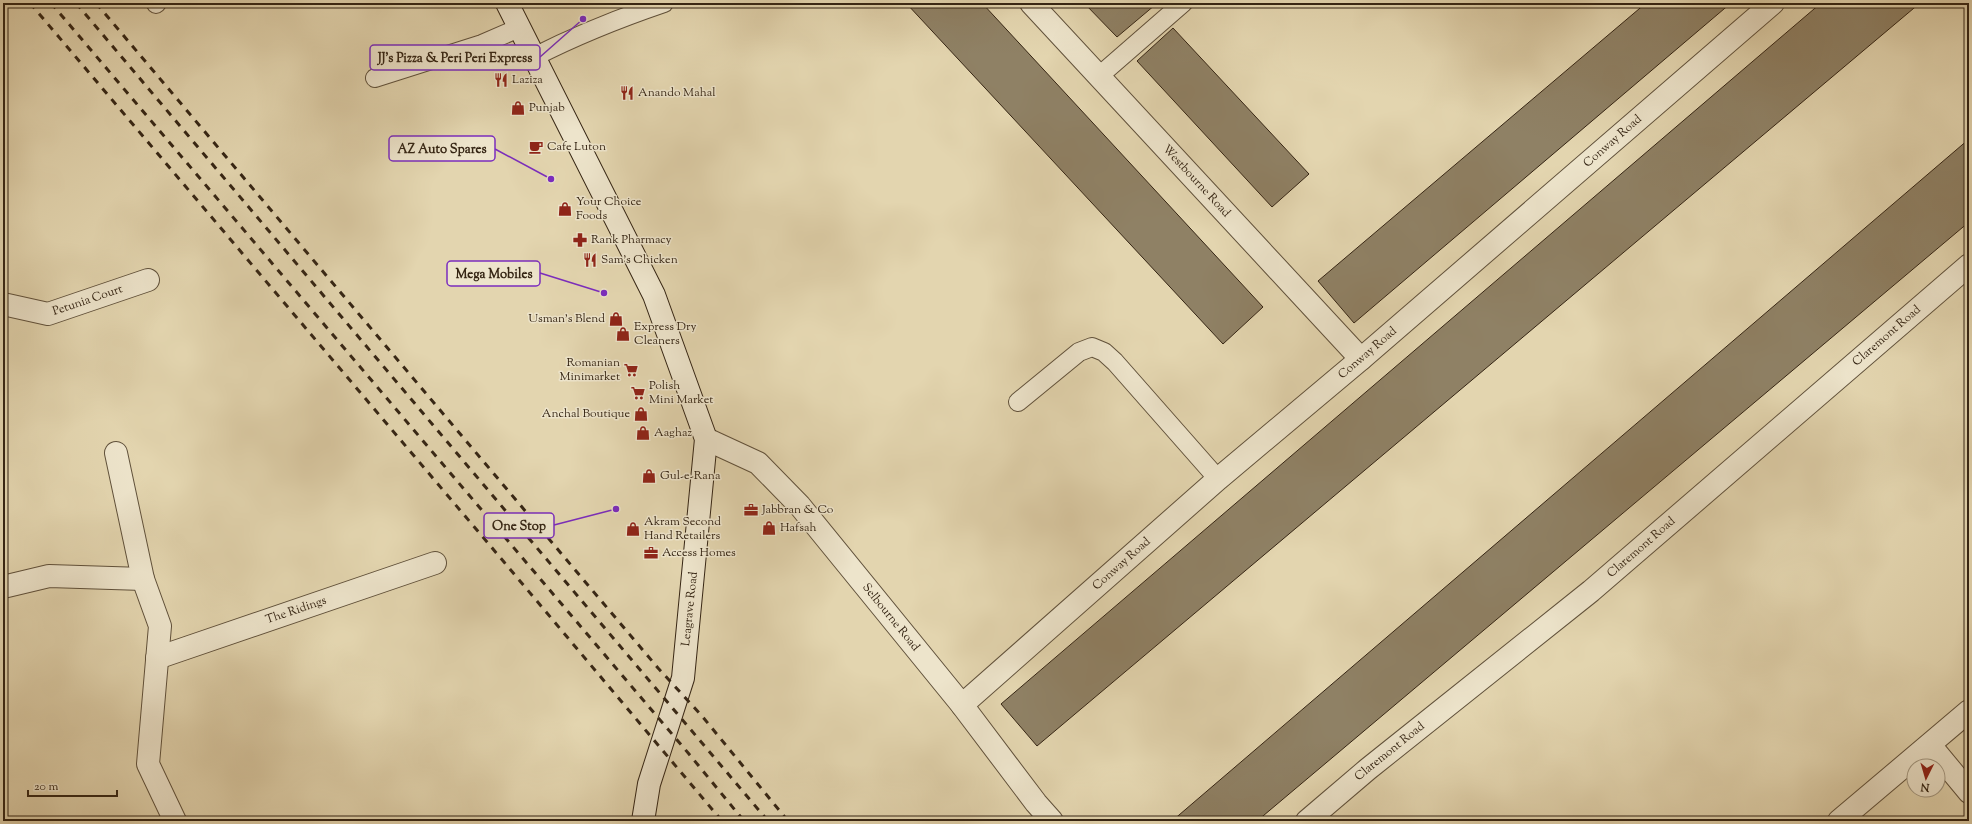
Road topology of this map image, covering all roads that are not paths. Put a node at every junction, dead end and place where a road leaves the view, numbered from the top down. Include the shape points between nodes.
1 (507, 3) edge
2 (664, 3) edge
3 (1031, 3) edge
4 (1183, 3) edge
5 (1773, 3) edge
6 (519, 28) junction
7 (534, 57) junction
8 (1098, 77) junction
9 (375, 78) dead end
10 (1969, 265) edge
11 (148, 280) dead end
12 (3, 304) edge
13 (1361, 359) junction
14 (1018, 402) dead end
15 (706, 439) junction
16 (116, 453) dead end
17 (1218, 479) junction
18 (435, 563) dead end
19 (143, 579) junction
20 (3, 587) edge
21 (157, 658) junction
22 (962, 705) junction
23 (1969, 711) edge
24 (1930, 745) junction
25 (1969, 792) edge
26 (175, 821) edge
27 (643, 821) edge
28 (1052, 821) edge
29 (1307, 821) edge
30 (1839, 821) edge

1 - 6 street, Leagrave Road
2 - 7 lane via 571,38
3 - 8 street, Westbourne Road
4 - 8 lane
5 - 13 street, Conway Road
6 - 7 street, Leagrave Road
6 - 9 lane via 482,44
7 - 15 street, Leagrave Road via 654,295
8 - 13 street, Westbourne Road
10 - 29 street, Claremont Road via 1591,591
11 - 12 street, Petunia Court via 48,314
13 - 17 street, Conway Road
14 - 17 lane via 1079,352 1092,347 1104,352 1116,362
15 - 22 street, Selbourne Road via 758,463 800,506
15 - 27 street, Leagrave Road via 684,678 649,784
16 - 19 street
17 - 22 street, Conway Road
18 - 21 street, The Ridings
19 - 20 street via 49,576
19 - 21 street via 160,626
21 - 26 street via 148,764
22 - 28 street, Selbourne Road
23 - 24 street
24 - 25 street
24 - 30 street

